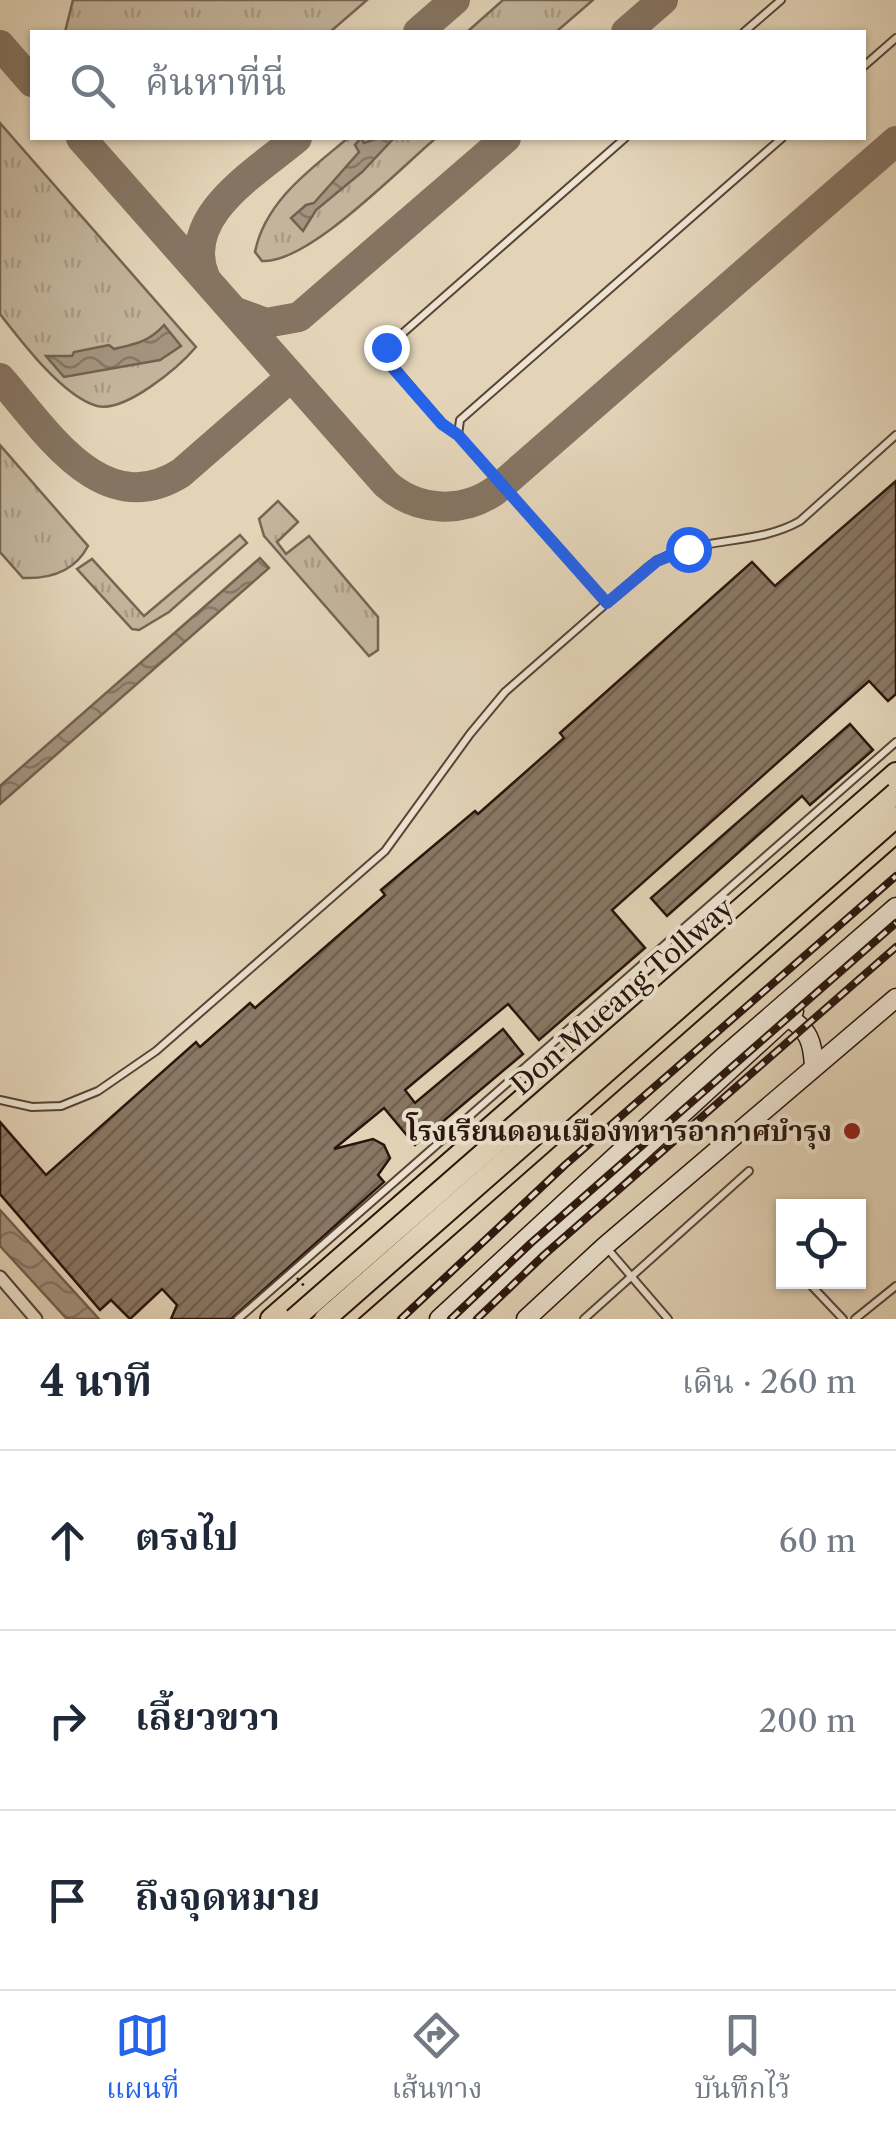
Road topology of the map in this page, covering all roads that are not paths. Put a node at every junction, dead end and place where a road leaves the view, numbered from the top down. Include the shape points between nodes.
1 (782, 0) edge
2 (746, 30) edge
3 (896, 38) edge
4 (866, 64) edge
5 (623, 140) edge
6 (780, 140) edge
7 (458, 435) junction
8 (896, 435) edge
9 (607, 603) junction
10 (896, 742) edge
11 (896, 773) edge
12 (896, 794) edge
13 (896, 817) edge
14 (896, 832) edge
15 (896, 907) edge
16 (896, 922) edge
17 (896, 998) edge
18 (787, 1018) junction
19 (814, 1067) junction
20 (0, 1100) edge
21 (749, 1170) dead end
22 (608, 1250) junction
23 (0, 1276) edge
24 (629, 1276) junction
25 (896, 1286) edge
26 (814, 1289) edge
27 (36, 1319) edge
28 (238, 1319) edge
29 (271, 1319) edge
30 (294, 1319) edge
31 (325, 1319) edge
32 (342, 1319) edge
33 (439, 1319) edge
34 (459, 1319) edge
35 (526, 1319) edge
36 (584, 1319) edge
37 (668, 1319) edge
38 (842, 1319) edge
39 (855, 1319) edge

1 - 2 lane
3 - 4 lane
5 - 7 lane via 384,350 386,360
6 - 7 lane via 460,420
7 - 9 lane
8 - 9 lane via 800,521 772,534 666,556
9 - 20 lane via 505,692 391,845 156,1051 98,1091 61,1106
10 - 28 lane
11 - 29 highway
12 - 30 highway, Don Mueang Tollway, bridge
13 - 31 highway, Don Mueang Tollway, bridge
14 - 32 highway
15 - 33 main road
16 - 18 main road
17 - 19 main road
18 - 19 main road via 810,1036
18 - 34 main road
19 - 22 main road
21 - 24 lane
22 - 24 lane
22 - 35 main road
23 - 27 street
24 - 36 lane
24 - 37 lane
25 - 39 lane
26 - 38 lane

